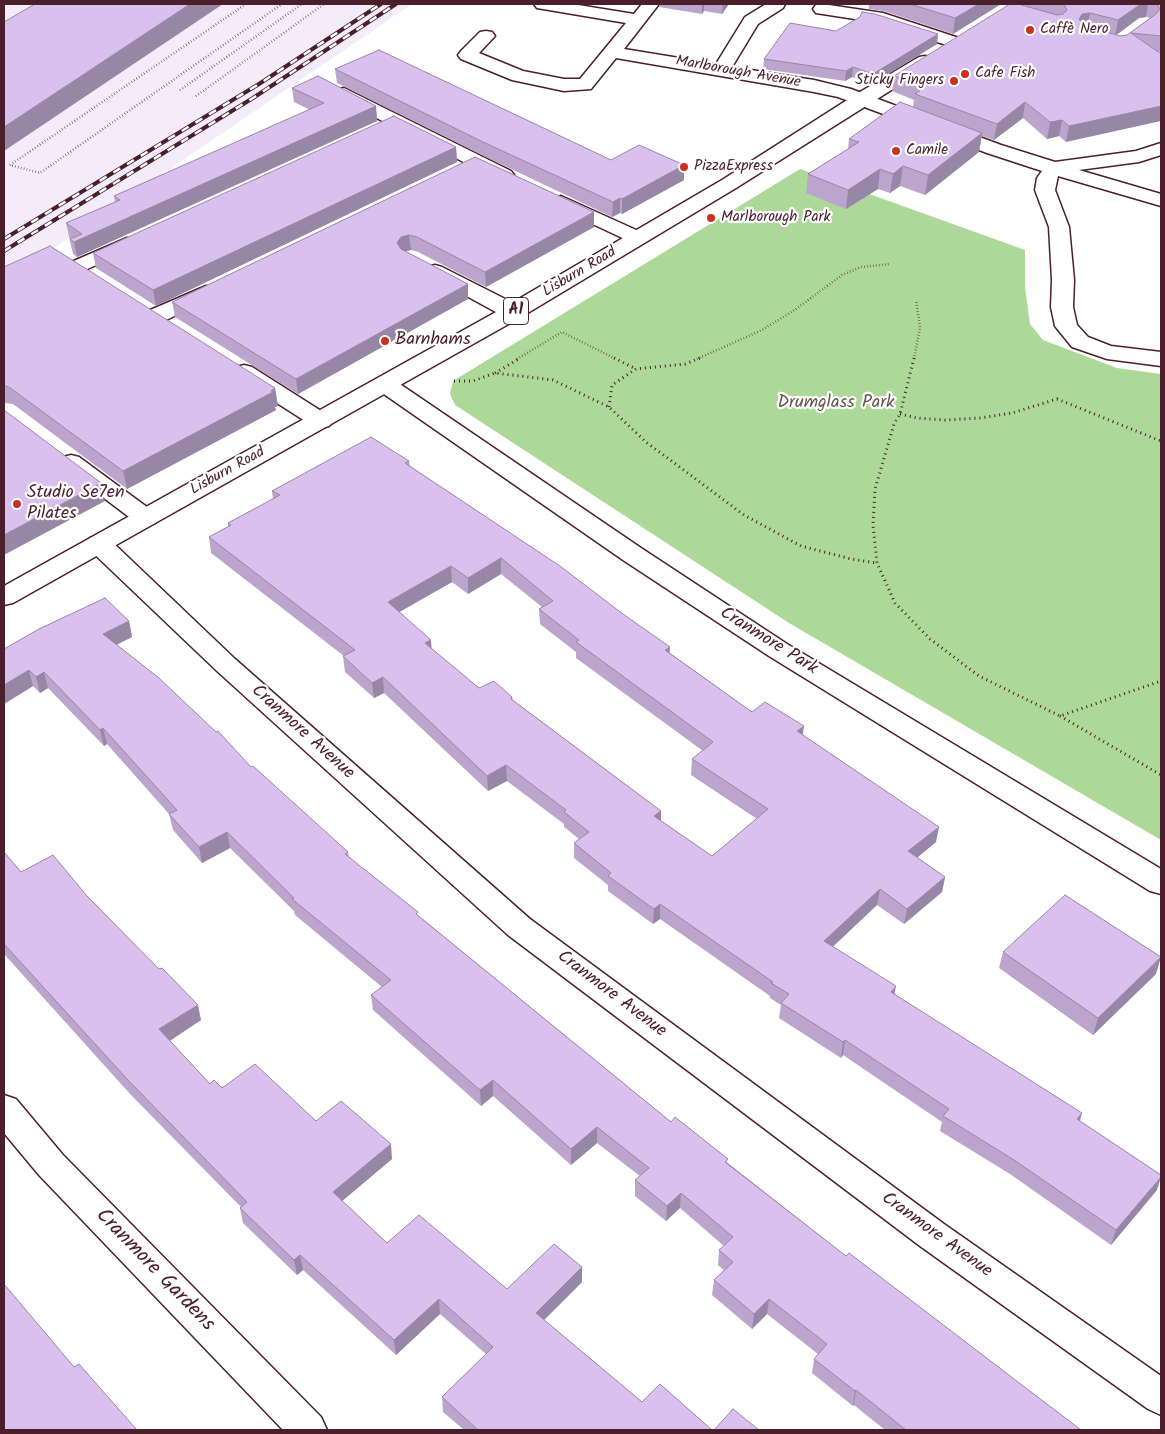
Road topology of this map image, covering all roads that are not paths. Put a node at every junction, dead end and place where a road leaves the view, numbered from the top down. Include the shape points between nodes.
1 (543, 4) edge
2 (651, 4) edge
3 (777, 4) edge
4 (822, 9) dead end
5 (638, 20) junction
6 (486, 36) dead end
7 (612, 52) junction
8 (721, 70) junction
9 (327, 85) edge
10 (862, 99) junction
11 (1161, 149) edge
12 (1054, 169) junction
13 (521, 183) edge
14 (548, 196) edge
15 (1161, 200) edge
16 (147, 235) edge
17 (638, 238) junction
18 (416, 261) edge
19 (100, 282) edge
20 (227, 282) edge
21 (513, 312) junction
22 (156, 317) edge
23 (1161, 359) edge
24 (230, 364) edge
25 (396, 379) junction
26 (321, 421) junction
27 (51, 447) edge
28 (146, 518) junction
29 (99, 544) junction
30 (4, 597) edge
31 (1161, 883) edge
32 (4, 1109) edge
33 (1161, 1397) edge
34 (308, 1430) edge

1 - 5 street
2 - 5 street
3 - 8 street via 751,21
4 - 10 street, Lisburn Road / A1 via 877,17 963,38
5 - 7 street
6 - 7 street via 467,55 518,76 564,85 585,85
7 - 8 street, Marlborough Avenue
8 - 10 street, Marlborough Avenue via 814,86
9 - 13 street via 386,125 467,166
10 - 12 street
10 - 17 street, Lisburn Road / A1
11 - 12 street via 1139,156
12 - 15 street
12 - 23 street via 1047,178 1045,190 1059,227 1062,307 1066,326 1080,342 1107,352
14 - 17 street
16 - 19 street via 68,262
17 - 21 street, Lisburn Road / A1
18 - 21 street
20 - 22 street
21 - 25 street, Lisburn Road / A1
24 - 26 street
25 - 26 street, Lisburn Road / A1
25 - 31 street, Cranmore Park via 632,554 778,650
26 - 28 street, Lisburn Road / A1
27 - 28 street
28 - 29 street, Lisburn Road / A1
29 - 30 street, Lisburn Road / A1
29 - 33 street, Cranmore Avenue via 226,666 519,927 932,1235
32 - 34 street, Cranmore Gardens via 51,1165

